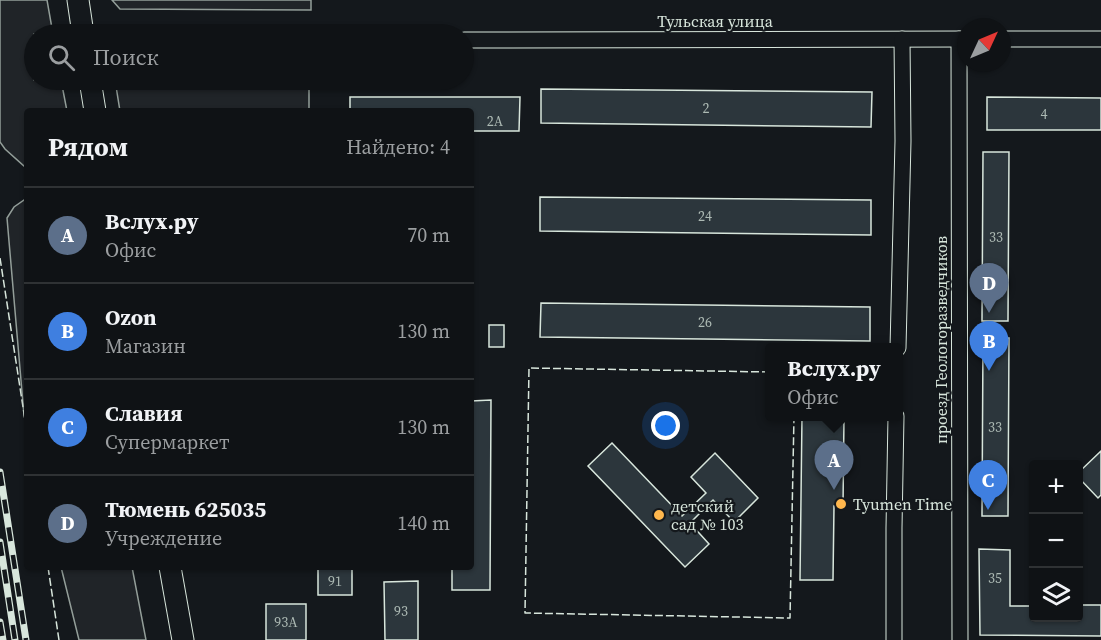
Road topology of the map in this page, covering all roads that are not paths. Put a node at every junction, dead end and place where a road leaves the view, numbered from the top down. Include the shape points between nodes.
1 (78, 0) edge
2 (82, 24) edge
3 (902, 39) junction
4 (957, 39) edge
5 (1011, 39) edge
6 (1101, 39) edge
7 (474, 40) edge
8 (963, 72) edge
9 (92, 90) edge
10 (95, 108) edge
11 (898, 343) edge
12 (896, 421) edge
13 (171, 570) edge
14 (183, 640) edge
15 (894, 640) edge
16 (960, 640) edge

1 - 2 street
3 - 4 street, Тульская улица
3 - 7 street, Тульская улица
3 - 11 street
5 - 6 street
8 - 16 street, проезд Геологоразведчиков
9 - 10 street
12 - 15 street
13 - 14 street

